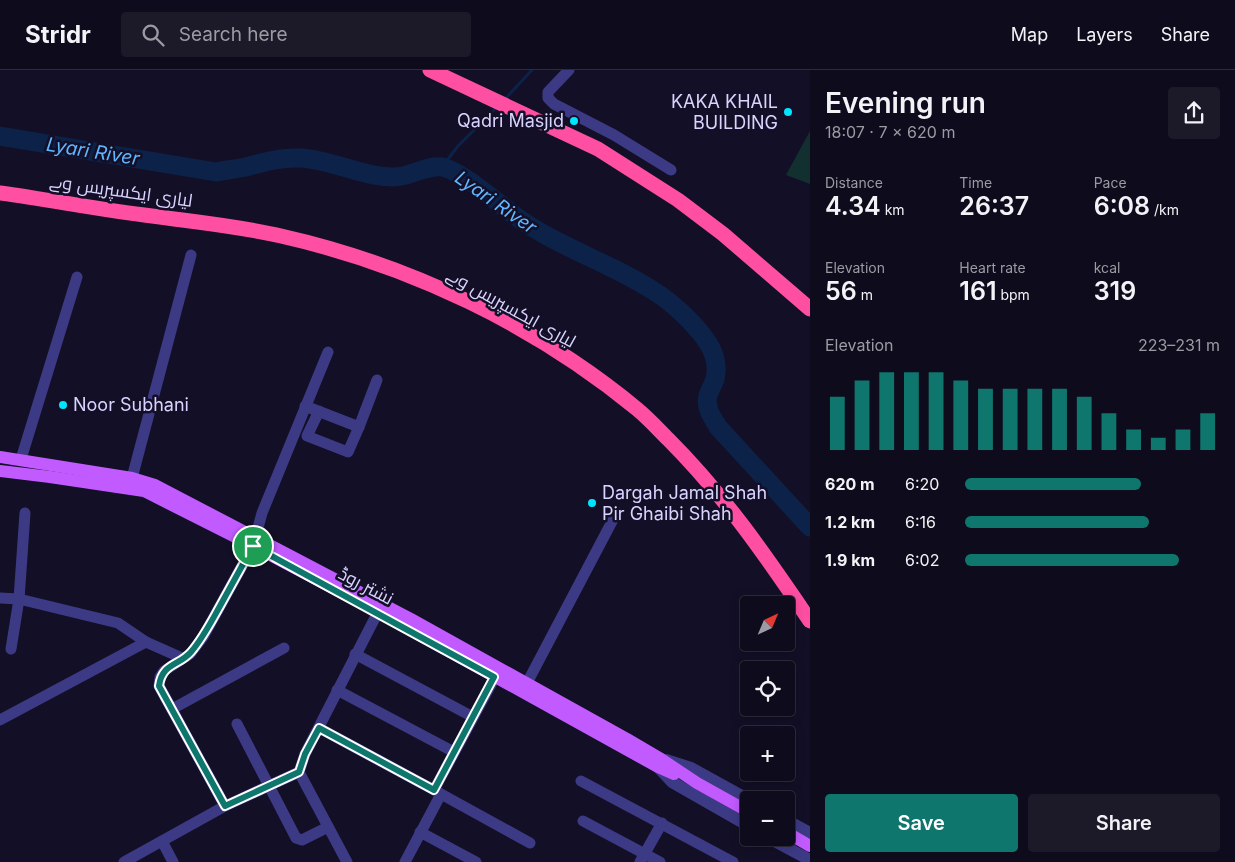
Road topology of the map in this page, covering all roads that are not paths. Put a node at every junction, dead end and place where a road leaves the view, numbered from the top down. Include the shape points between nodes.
1 (430, 70) edge
2 (569, 70) edge
3 (671, 170) dead end
4 (0, 193) edge
5 (192, 255) dead end
6 (77, 277) dead end
7 (810, 309) edge
8 (328, 352) dead end
9 (377, 380) dead end
10 (305, 406) junction
11 (319, 411) junction
12 (359, 427) junction
13 (0, 457) edge
14 (21, 459) junction
15 (0, 471) edge
16 (132, 478) junction
17 (25, 512) dead end
18 (617, 512) dead end
19 (254, 542) junction
20 (0, 598) edge
21 (19, 599) junction
22 (378, 612) junction
23 (810, 621) edge
24 (146, 642) junction
25 (284, 648) dead end
26 (11, 649) dead end
27 (355, 654) junction
28 (182, 658) junction
29 (494, 677) junction
30 (527, 683) junction
31 (337, 690) junction
32 (172, 709) junction
33 (473, 717) junction
34 (0, 720) edge
35 (236, 724) dead end
36 (319, 728) junction
37 (454, 752) junction
38 (660, 766) junction
39 (299, 772) junction
40 (581, 781) dead end
41 (269, 786) junction
42 (437, 792) junction
43 (740, 795) edge
44 (225, 806) junction
45 (740, 807) edge
46 (583, 821) dead end
47 (740, 821) edge
48 (662, 823) junction
49 (795, 825) edge
50 (328, 827) junction
51 (420, 832) junction
52 (810, 833) edge
53 (162, 841) junction
54 (530, 843) dead end
55 (795, 843) edge
56 (785, 846) edge
57 (806, 856) edge
58 (642, 858) edge
59 (124, 862) edge
60 (173, 862) edge
61 (346, 862) edge
62 (405, 862) edge
63 (476, 862) edge
64 (660, 862) edge
65 (733, 862) edge

1 - 7 highway via 598,149 716,228
2 - 3 street via 548,92 548,98 554,104
4 - 23 highway, لیاری ایکسپریس وے via 280,235 399,271 474,304 577,365 638,410 729,506
5 - 16 street
6 - 14 street
8 - 10 street
9 - 12 street
10 - 11 street
10 - 19 street via 262,513
11 - 12 street
11 - 12 street via 307,436 348,452
13 - 14 main road, نشتر روڈ
14 - 16 main road, نشتر روڈ
15 - 19 main road, نشتر روڈ via 144,491
16 - 19 main road, نشتر روڈ via 155,485
17 - 21 street
18 - 30 street
19 - 22 main road, نشتر روڈ
19 - 28 street via 203,637 190,654
19 - 30 main road, نشتر روڈ via 402,614
20 - 21 street
21 - 24 street via 118,623
21 - 26 street
22 - 27 street
22 - 29 main road, نشتر روڈ
24 - 28 street
24 - 34 street
25 - 32 street
27 - 31 street
27 - 33 street
28 - 32 street via 160,677 159,686
29 - 33 street
29 - 38 main road, نشتر روڈ
30 - 38 main road, نشتر روڈ
31 - 36 street
31 - 37 street
32 - 44 street
33 - 37 street
35 - 41 street
36 - 39 street
36 - 42 street
37 - 42 street
38 - 43 street, نشتر روڈ via 691,768
38 - 45 main road, نشتر روڈ
38 - 47 street, نشتر روڈ via 672,782
39 - 41 street
39 - 50 street
40 - 48 street
41 - 44 street
41 - 50 street via 299,840
42 - 51 street
42 - 54 street
44 - 53 street
46 - 58 street
48 - 58 street
48 - 65 street
49 - 52 street
50 - 61 street
51 - 62 street
51 - 63 street
53 - 59 street
53 - 60 street
55 - 57 main road
56 - 57 street
58 - 64 street

